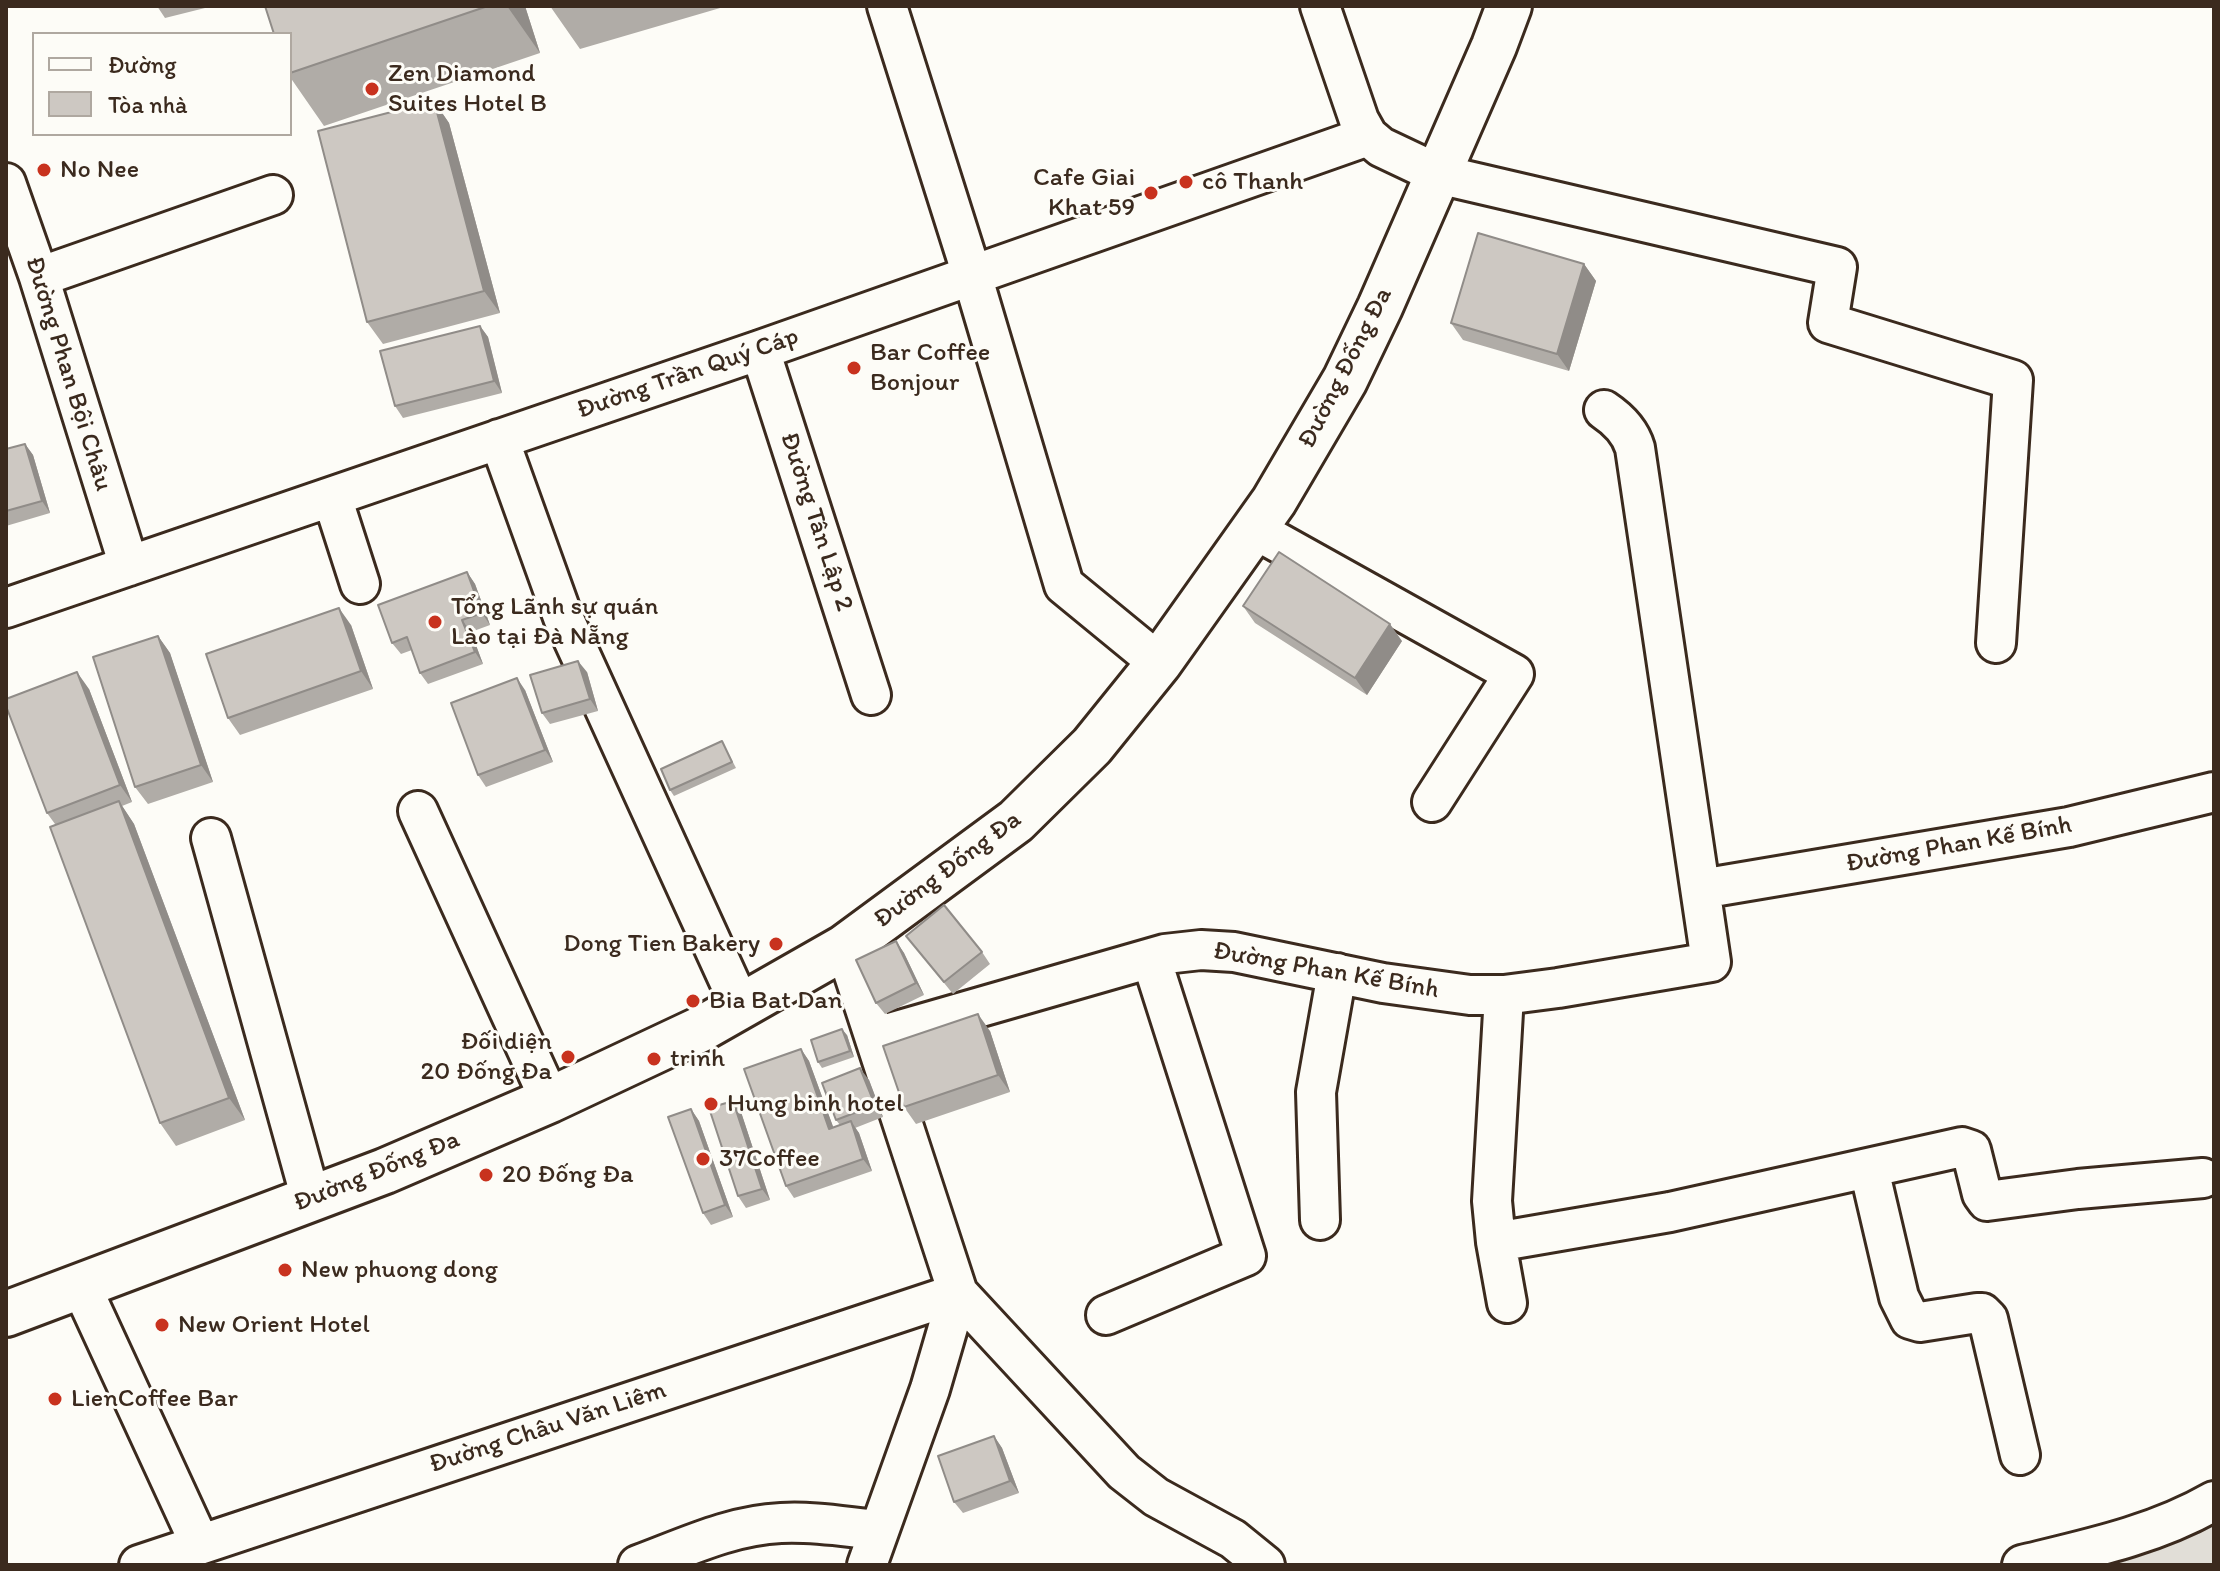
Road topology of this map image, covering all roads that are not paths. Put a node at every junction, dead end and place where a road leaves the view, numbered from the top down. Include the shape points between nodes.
1 (887, 6) edge
2 (1320, 6) edge
3 (1509, 6) edge
4 (1368, 136) junction
5 (1438, 174) junction
6 (6, 183) edge
7 (273, 195) dead end
8 (972, 275) junction
9 (39, 277) junction
10 (760, 350) junction
11 (1604, 410) dead end
12 (499, 439) junction
13 (332, 497) junction
14 (1254, 529) junction
15 (129, 566) junction
16 (360, 584) dead end
17 (6, 608) edge
18 (1996, 643) dead end
19 (1159, 663) junction
20 (871, 695) dead end
21 (2214, 792) edge
22 (1432, 802) dead end
23 (418, 811) dead end
24 (211, 838) dead end
25 (1701, 889) junction
26 (845, 947) junction
27 (1151, 958) junction
28 (1337, 973) junction
29 (1504, 995) junction
30 (741, 1007) junction
31 (876, 1037) junction
32 (550, 1100) junction
33 (1869, 1169) junction
34 (2203, 1178) dead end
35 (311, 1199) junction
36 (1320, 1220) dead end
37 (1496, 1242) junction
38 (81, 1286) junction
39 (958, 1293) junction
40 (1507, 1303) dead end
41 (6, 1314) edge
42 (1106, 1315) dead end
43 (2020, 1455) dead end
44 (2214, 1501) edge
45 (200, 1544) junction
46 (873, 1548) edge
47 (139, 1565) edge
48 (638, 1565) edge
49 (1265, 1565) edge
50 (2022, 1565) edge

1 - 8 street
2 - 4 street
3 - 5 main road, Đường Đống Đa
4 - 5 street
4 - 8 street, Đường Trần Quý Cáp
5 - 14 main road, Đường Đống Đa via 1345,380
5 - 18 street via 1837,267 1828,323 2013,380
6 - 9 street, Đường Phan Bội Châu
7 - 9 street
8 - 10 street, Đường Trần Quý Cáp
8 - 19 street via 1064,585
9 - 15 street, Đường Phan Bội Châu
10 - 12 street, Đường Trần Quý Cáp
10 - 20 street, Đường Tân Lập 2
11 - 25 street, Đường Phan Kế Bính via 1626,428 1635,448
12 - 13 street, Đường Trần Quý Cáp
12 - 30 street via 563,617
13 - 15 street, Đường Trần Quý Cáp
13 - 16 street
14 - 19 main road, Đường Đống Đa
14 - 22 street via 1514,674
15 - 17 street, Đường Trần Quý Cáp
19 - 26 main road, Đường Đống Đa via 1092,746 1016,821
21 - 25 street, Đường Phan Kế Bính via 2069,827
23 - 32 street
24 - 35 street
25 - 29 street, Đường Phan Kế Bính via 1711,962
26 - 30 main road, Đường Đống Đa
26 - 31 street
27 - 28 street, Đường Phan Kế Bính via 1201,950 1234,952
27 - 31 street, Đường Phan Kế Bính
27 - 42 street via 1246,1256
28 - 29 street, Đường Phan Kế Bính via 1432,991
28 - 36 street via 1316,1092
29 - 37 street via 1492,1201
30 - 32 main road, Đường Đống Đa
31 - 39 street
32 - 35 main road, Đường Đống Đa
33 - 34 street via 1966,1147 1972,1152 1983,1197 1992,1201
33 - 37 street
33 - 43 street via 1899,1297 1910,1319 1977,1313 1988,1319
35 - 38 main road, Đường Đống Đa
37 - 40 street
38 - 41 main road, Đường Đống Đa
38 - 45 street
39 - 45 street, Đường Châu Văn Liêm
39 - 46 street
39 - 49 street via 1124,1472 1156,1497 1233,1539
44 - 50 street via 2134,1537
45 - 47 street, Đường Châu Văn Liêm
46 - 48 street via 809,1522 778,1523 724,1533

